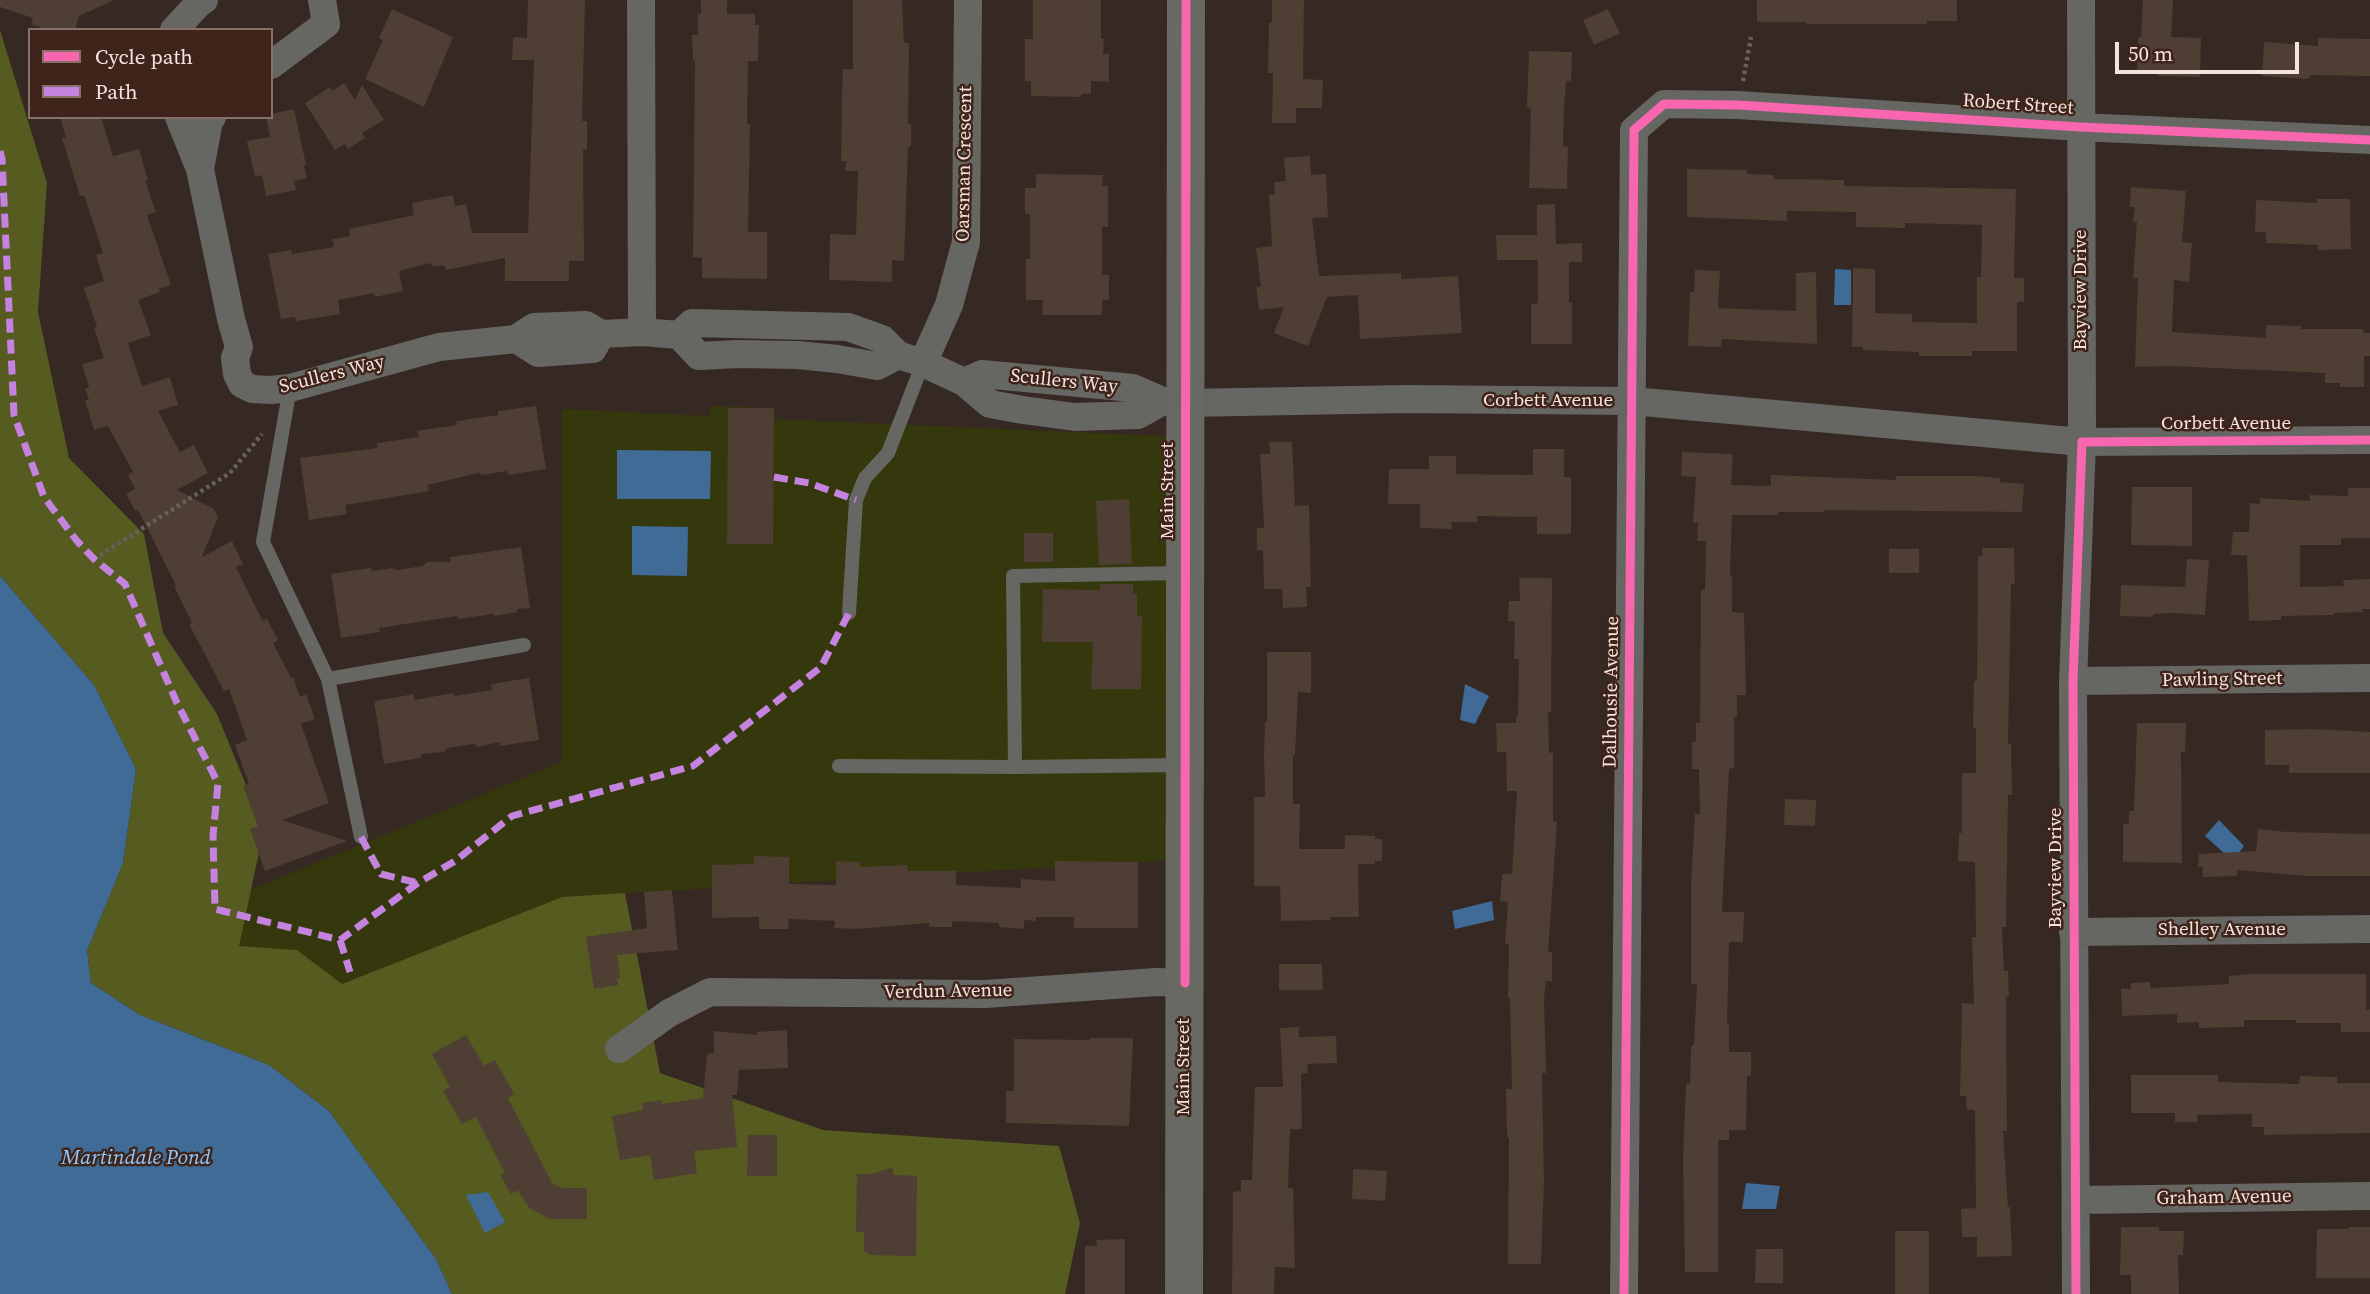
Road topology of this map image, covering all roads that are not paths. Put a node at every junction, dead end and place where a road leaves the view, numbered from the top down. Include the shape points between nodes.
1 (204, 0) edge
2 (322, 0) edge
3 (641, 0) edge
4 (968, 0) edge
5 (1186, 0) edge
6 (2081, 0) edge
7 (176, 28) edge
8 (273, 64) edge
9 (1664, 104) joint
10 (180, 119) edge
11 (210, 119) edge
12 (2080, 127) junction
13 (2370, 140) edge
14 (200, 169) junction
15 (642, 332) junction
16 (910, 359) junction
17 (290, 388) junction
18 (1632, 401) junction
19 (1175, 402) junction
20 (2370, 440) edge
21 (2081, 442) junction
22 (1185, 573) junction
23 (849, 613) dead end
24 (524, 645) dead end
25 (2370, 678) edge
26 (328, 679) junction
27 (2073, 681) junction
28 (1184, 765) junction
29 (839, 766) dead end
30 (1015, 767) junction
31 (361, 837) dead end
32 (2370, 929) edge
33 (2073, 932) junction
34 (1185, 983) junction
35 (619, 1049) dead end
36 (2370, 1196) edge
37 (2077, 1200) junction
38 (1184, 1294) edge
39 (1624, 1294) edge
40 (2076, 1294) edge

1 - 7 street
2 - 8 street via 326,24
3 - 15 street
4 - 16 street, Oarsman Crescent via 966,242 949,305
5 - 19 main road, Main Street
6 - 12 street, Bayview Drive
9 - 12 street, Robert Street
9 - 18 street, Dalhousie Avenue via 1634,130
10 - 14 street, Scullers Way
11 - 14 street, Scullers Way
12 - 13 street, Robert Street
12 - 21 street, Bayview Drive
14 - 17 street, Scullers Way via 239,347 237,374 242,384 252,389
15 - 16 street, Scullers Way via 679,335 692,323 848,327 882,339
15 - 17 street, Scullers Way via 601,334 586,325 534,327 516,339 439,347
16 - 19 street, Scullers Way via 964,382 982,374 996,375 1133,388
16 - 23 lane via 888,453 865,478 856,499
17 - 26 lane via 263,542
18 - 19 street, Corbett Avenue
18 - 21 street, Corbett Avenue
18 - 39 street, Dalhousie Avenue
19 - 22 main road, Main Street
20 - 21 street, Corbett Avenue
21 - 27 street, Bayview Drive
22 - 28 main road, Main Street
22 - 30 lane via 1013,576
24 - 26 lane
25 - 27 street, Pawling Street
26 - 31 lane
27 - 33 street, Bayview Drive
28 - 30 lane
28 - 34 main road, Main Street
29 - 30 lane
32 - 33 street, Shelley Avenue
33 - 37 street, Bayview Drive
34 - 35 street, Verdun Avenue via 985,994 710,992 669,1013
34 - 38 main road, Main Street
36 - 37 street, Graham Avenue
37 - 40 street, Bayview Drive

